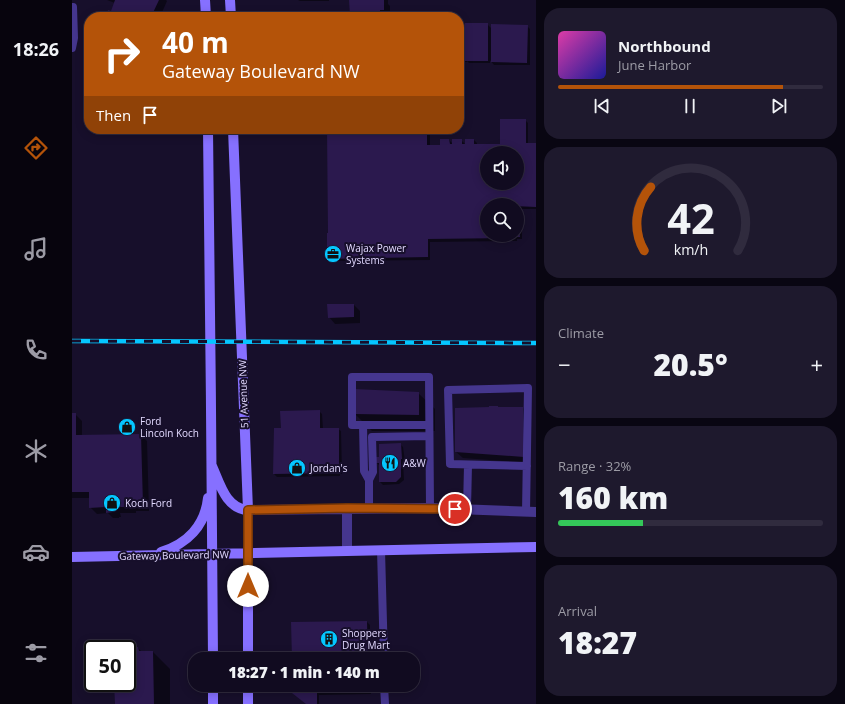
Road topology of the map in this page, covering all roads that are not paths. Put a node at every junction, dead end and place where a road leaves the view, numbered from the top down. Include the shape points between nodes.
1 (205, 0) edge
2 (230, 0) edge
3 (73, 7) dead end
4 (206, 12) edge
5 (230, 12) edge
6 (72, 48) edge
7 (208, 134) edge
8 (233, 134) edge
9 (429, 425) junction
10 (363, 426) junction
11 (430, 436) junction
12 (211, 463) junction
13 (468, 465) junction
14 (527, 466) junction
15 (368, 480) junction
16 (348, 508) junction
17 (369, 508) junction
18 (430, 508) junction
19 (467, 509) junction
20 (248, 510) junction
21 (531, 512) edge
22 (536, 547) edge
23 (347, 550) junction
24 (381, 550) junction
25 (248, 553) junction
26 (152, 555) junction
27 (212, 555) junction
28 (72, 557) edge
29 (213, 652) edge
30 (248, 652) edge
31 (384, 652) edge
32 (213, 692) edge
33 (248, 692) edge
34 (384, 692) edge
35 (213, 704) edge
36 (248, 704) edge
37 (251, 704) edge
38 (385, 704) edge

1 - 4 main road
2 - 5 main road
3 - 6 lane
7 - 12 main road
8 - 20 main road, 51 Avenue NW
9 - 10 lane
9 - 10 lane via 429,378 352,377 352,425
9 - 11 lane
10 - 15 lane via 364,471
11 - 15 lane via 372,437 373,472
11 - 18 lane
12 - 20 main road via 230,502 238,508
12 - 26 main road via 207,505 197,528 175,548
12 - 27 main road
13 - 14 lane
13 - 14 lane via 450,464 448,390 528,388
13 - 19 lane
14 - 21 lane
15 - 17 lane
16 - 17 street
16 - 20 street
16 - 23 street
17 - 18 street
18 - 19 street
19 - 21 street
20 - 25 main road, 51 Avenue NW
22 - 24 main road, Gateway Boulevard NW
23 - 24 main road, Gateway Boulevard NW
23 - 25 main road, Gateway Boulevard NW
24 - 31 lane
25 - 27 main road, Gateway Boulevard NW
25 - 30 main road, 51 Avenue NW
26 - 27 main road, Gateway Boulevard NW
26 - 28 main road, Gateway Boulevard NW
27 - 29 main road
32 - 35 main road
33 - 36 main road
34 - 38 lane
36 - 37 lane

